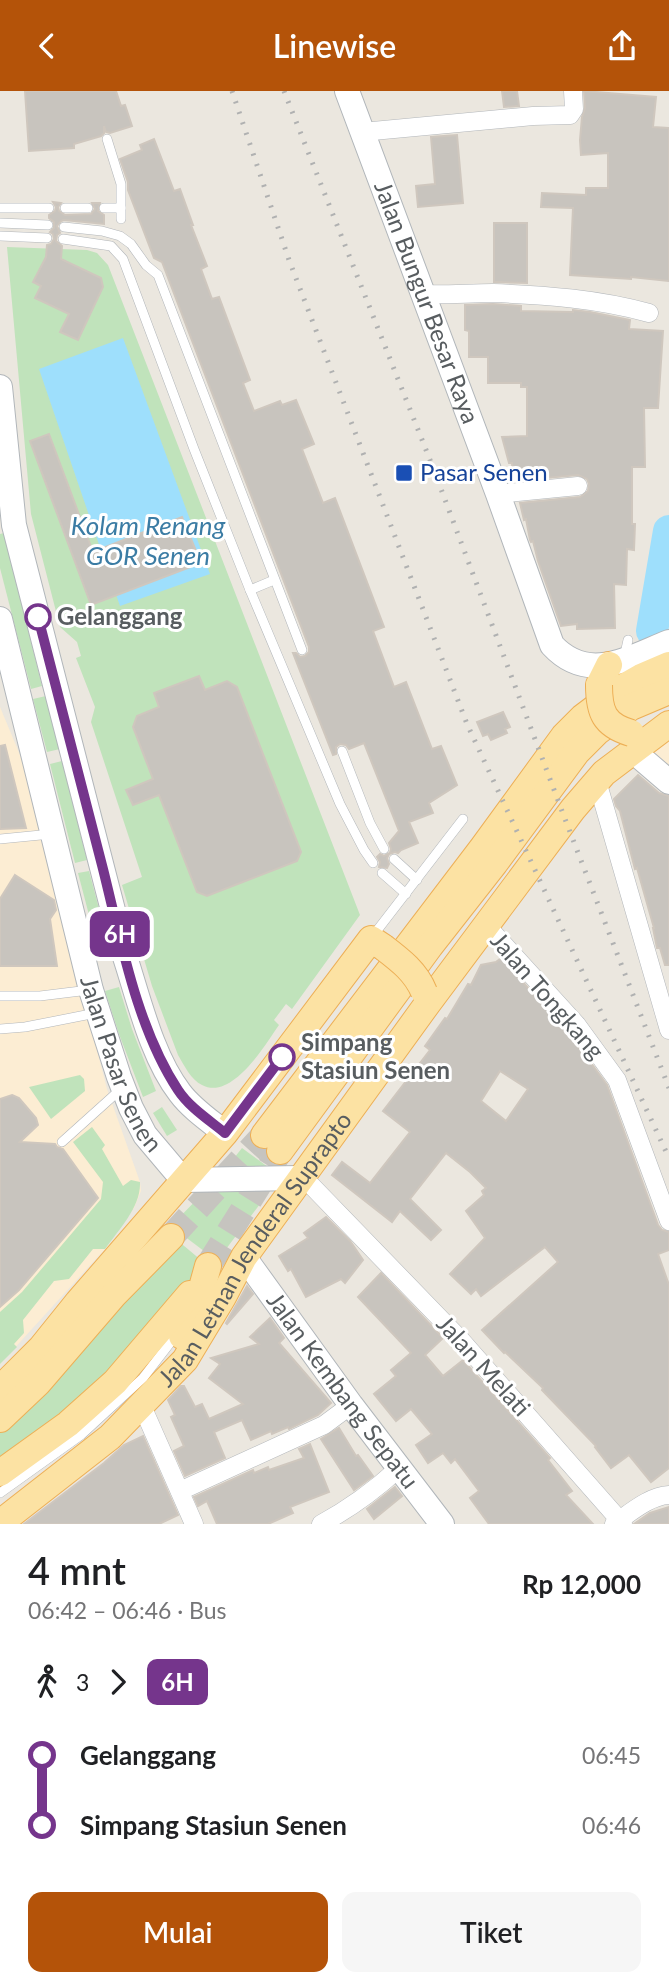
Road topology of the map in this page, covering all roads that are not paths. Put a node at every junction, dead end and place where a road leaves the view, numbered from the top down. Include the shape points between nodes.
1 (347, 91) edge
2 (573, 100) edge
3 (362, 132) junction
4 (107, 139) dead end
5 (0, 208) edge
6 (50, 208) dead end
7 (65, 208) dead end
8 (88, 208) dead end
9 (104, 208) dead end
10 (121, 208) junction
11 (0, 223) edge
12 (48, 225) dead end
13 (64, 227) dead end
14 (120, 227) junction
15 (0, 236) edge
16 (47, 238) dead end
17 (63, 239) dead end
18 (423, 294) junction
19 (649, 313) dead end
20 (0, 387) edge
21 (578, 487) dead end
22 (498, 493) junction
23 (274, 580) junction
24 (250, 590) junction
25 (0, 619) edge
26 (669, 642) edge
27 (302, 650) dead end
28 (4, 656) edge
29 (615, 662) junction
30 (669, 665) edge
31 (669, 675) edge
32 (669, 691) edge
33 (638, 733) edge
34 (600, 742) dead end
35 (342, 751) dead end
36 (597, 781) junction
37 (669, 782) edge
38 (463, 819) dead end
39 (52, 834) junction
40 (0, 839) edge
41 (384, 849) dead end
42 (394, 859) dead end
43 (373, 863) dead end
44 (382, 873) dead end
45 (417, 880) junction
46 (406, 894) junction
47 (487, 926) junction
48 (377, 943) junction
49 (125, 957) junction
50 (92, 990) junction
51 (0, 996) edge
52 (426, 997) junction
53 (0, 1029) edge
54 (669, 1030) edge
55 (123, 1087) junction
56 (225, 1133) junction
57 (62, 1142) dead end
58 (274, 1145) junction
59 (300, 1178) junction
60 (183, 1179) junction
61 (669, 1221) edge
62 (174, 1239) joint
63 (244, 1257) junction
64 (198, 1302) junction
65 (0, 1389) edge
66 (351, 1405) junction
67 (142, 1406) junction
68 (0, 1419) edge
69 (0, 1430) edge
70 (399, 1468) junction
71 (0, 1473) edge
72 (180, 1491) junction
73 (0, 1493) edge
74 (669, 1495) edge
75 (0, 1503) edge
76 (0, 1523) edge
77 (619, 1523) edge
78 (193, 1524) edge
79 (321, 1524) edge
80 (442, 1524) edge

1 - 3 main road, Jalan Bungur Besar Raya
2 - 3 street via 570,115
3 - 18 main road, Jalan Bungur Besar Raya
4 - 10 lane via 121,184
5 - 6 lane
7 - 8 lane
9 - 10 lane
10 - 14 lane
11 - 12 lane
13 - 14 lane via 102,231
14 - 23 lane via 158,275
15 - 16 lane
17 - 24 lane via 111,246 123,259
18 - 19 street via 567,298
18 - 22 main road, Jalan Bungur Besar Raya
20 - 49 main road, Jalan Pasar Senen via 14,525
21 - 22 street
22 - 29 main road, Jalan Bungur Besar Raya via 552,645 576,663
23 - 24 lane
23 - 27 lane
24 - 43 lane via 340,804
25 - 28 main road, Jalan Pasar Senen
26 - 29 main road
28 - 39 main road, Jalan Pasar Senen
29 - 33 main road, bridge via 599,704 617,729
30 - 58 main road via 620,689 564,736
31 - 58 lane via 625,696 570,743 420,939
32 - 58 main road, Jalan Letnan Jenderal Suprapto via 631,707 577,752
33 - 36 main road, Jalan Letnan Jenderal Suprapto
33 - 37 main road
34 - 58 lane
35 - 41 lane
36 - 47 main road, Jalan Letnan Jenderal Suprapto
36 - 54 street
38 - 45 lane
39 - 40 lane
39 - 50 main road, Jalan Pasar Senen
42 - 45 lane
44 - 46 lane
45 - 46 lane
46 - 48 lane
47 - 52 main road, Jalan Letnan Jenderal Suprapto
47 - 61 street, Jalan Tongkang via 577,1025 617,1080
48 - 52 main road, bridge via 410,969
48 - 56 main road
49 - 50 main road
49 - 56 main road, Jalan Pasar Senen via 166,1071 180,1094
50 - 51 lane
50 - 53 lane via 25,1027
50 - 55 main road, Jalan Pasar Senen
52 - 59 main road, Jalan Letnan Jenderal Suprapto
55 - 57 lane
55 - 60 main road, Jalan Pasar Senen via 145,1135
56 - 60 main road
59 - 60 main road
59 - 63 main road, Jalan Letnan Jenderal Suprapto
59 - 77 street, Jalan Melati via 460,1339
60 - 65 main road via 41,1348
62 - 68 main road via 113,1296 38,1383
62 - 69 lane
63 - 66 main road, Jalan Kembang Sepatu
63 - 67 main road, Jalan Letnan Jenderal Suprapto via 185,1360
64 - 71 main road, Jalan Letnan Jenderal Suprapto via 210,1267 115,1382 68,1424
64 - 73 lane via 143,1378 81,1435
64 - 75 main road, Jalan Letnan Jenderal Suprapto via 176,1346 147,1383 87,1440
66 - 70 main road, Jalan Kembang Sepatu
66 - 72 street via 324,1425
67 - 72 street
67 - 76 main road, Jalan Letnan Jenderal Suprapto via 110,1437
70 - 79 street via 379,1487
70 - 80 main road, Jalan Kembang Sepatu
72 - 78 street
74 - 77 street, Jalan Melati via 648,1501

